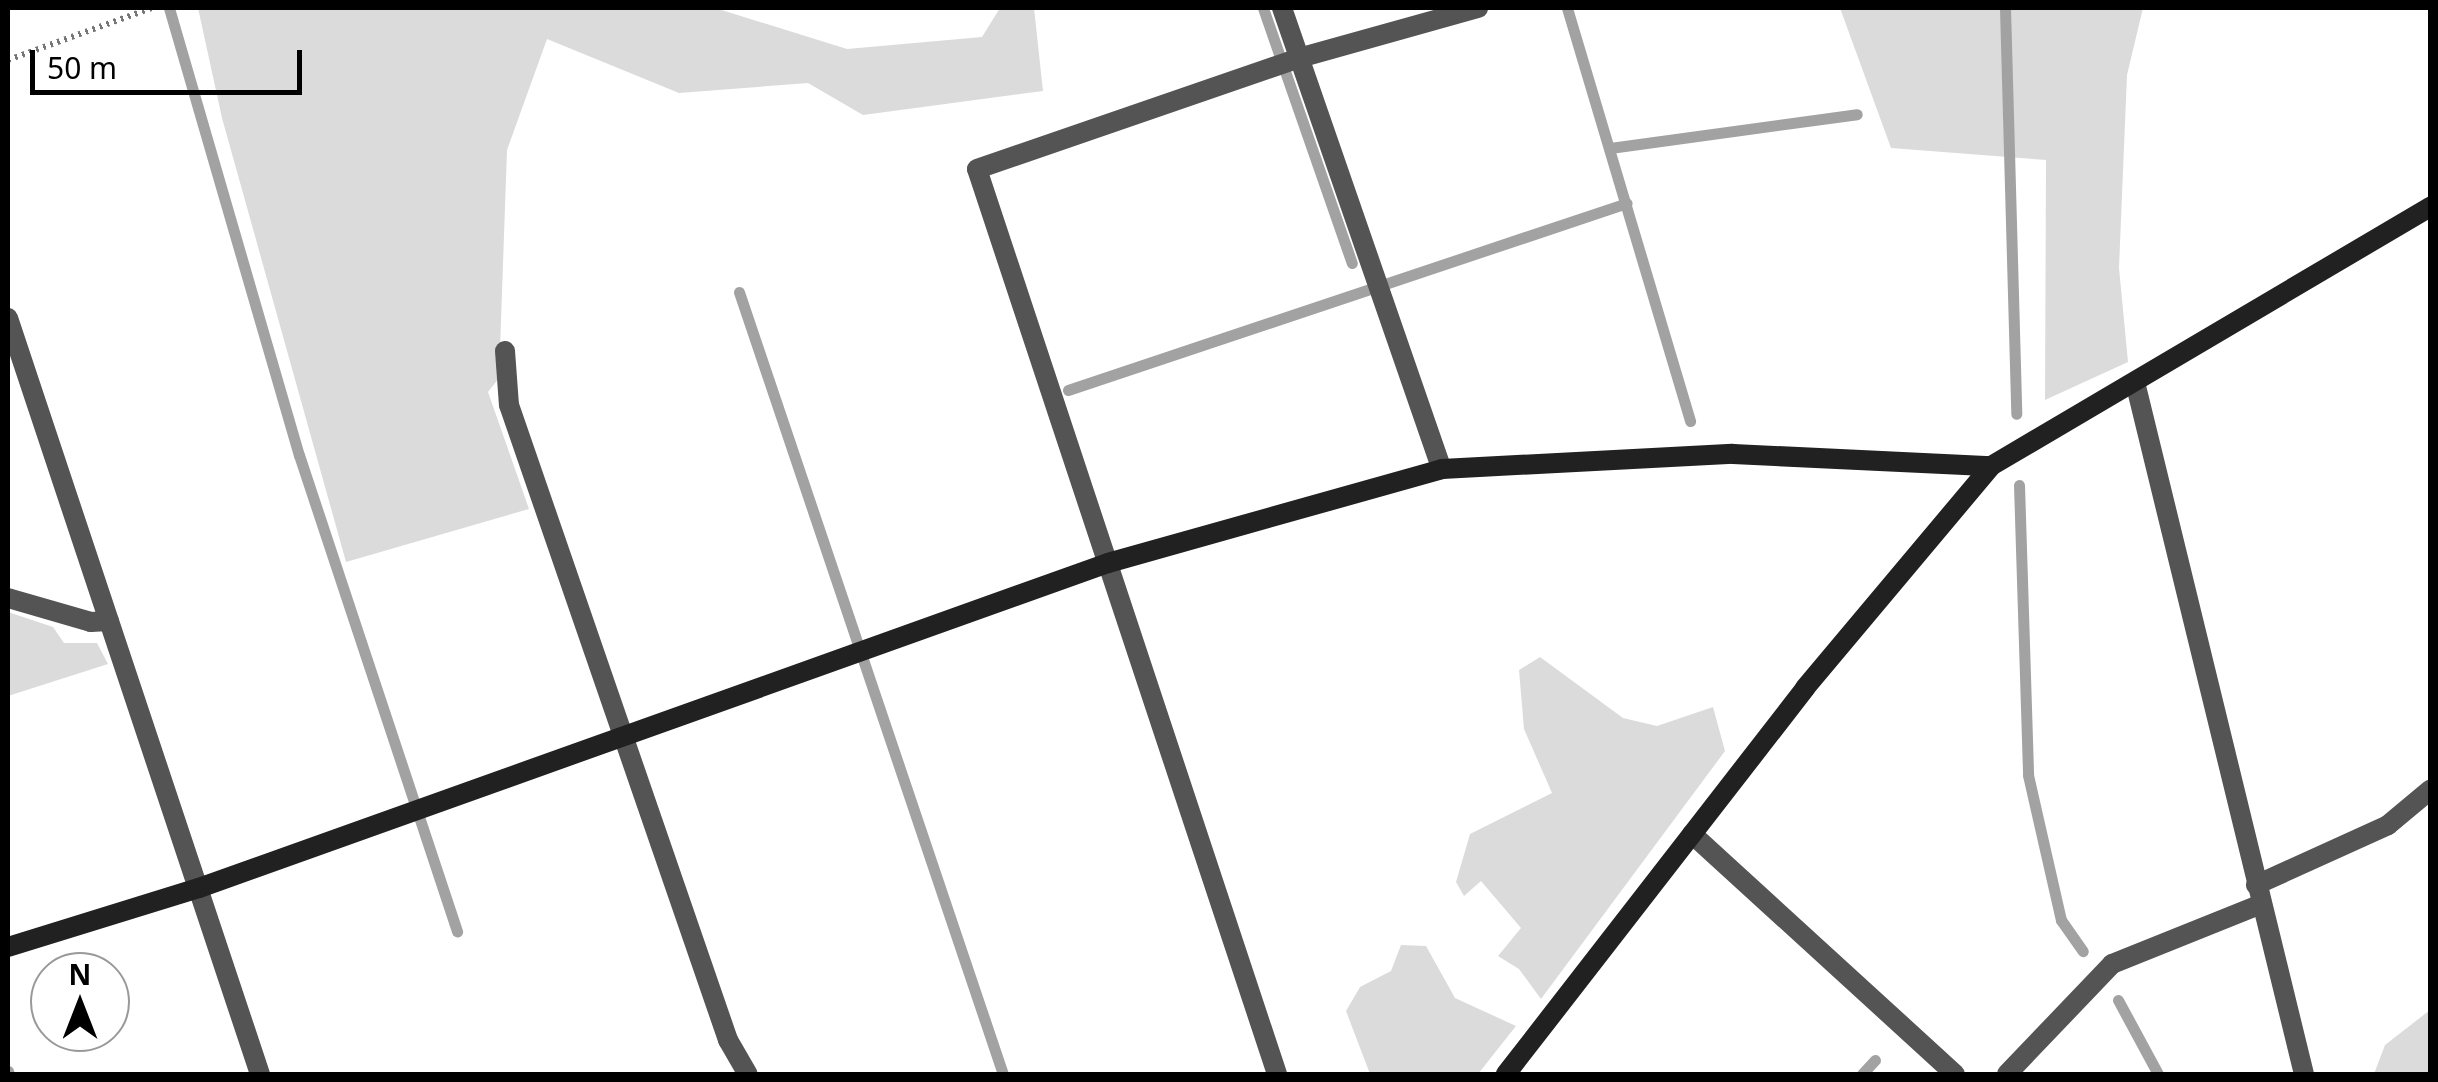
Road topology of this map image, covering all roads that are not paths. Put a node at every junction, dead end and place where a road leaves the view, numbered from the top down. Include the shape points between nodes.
1 (1282, 8) edge
2 (1478, 8) edge
3 (1298, 58) junction
4 (2430, 207) edge
5 (8, 318) edge
6 (505, 351) dead end
7 (2136, 382) junction
8 (1990, 466) junction
9 (1442, 469) junction
10 (1108, 563) junction
11 (8, 598) edge
12 (109, 620) junction
13 (623, 734) junction
14 (2430, 790) edge
15 (1692, 834) junction
16 (199, 888) junction
17 (2258, 894) junction
18 (8, 948) edge
19 (260, 1074) edge
20 (748, 1074) edge
21 (1277, 1074) edge
22 (1506, 1074) edge
23 (1954, 1074) edge
24 (2007, 1074) edge
25 (2304, 1074) edge

1 - 3 street
2 - 3 street
3 - 9 street
3 - 10 street via 977,169
4 - 7 street
5 - 12 street
6 - 13 street via 509,405
7 - 8 street
7 - 17 street
8 - 9 street via 1733,454
8 - 15 street
9 - 10 street
10 - 13 street
10 - 21 street
11 - 12 street via 91,622
12 - 16 street
13 - 16 street
13 - 20 street via 728,1040
14 - 17 street via 2388,825
15 - 22 street
15 - 23 street
16 - 18 street
16 - 19 street
17 - 24 street via 2112,964
17 - 25 street

